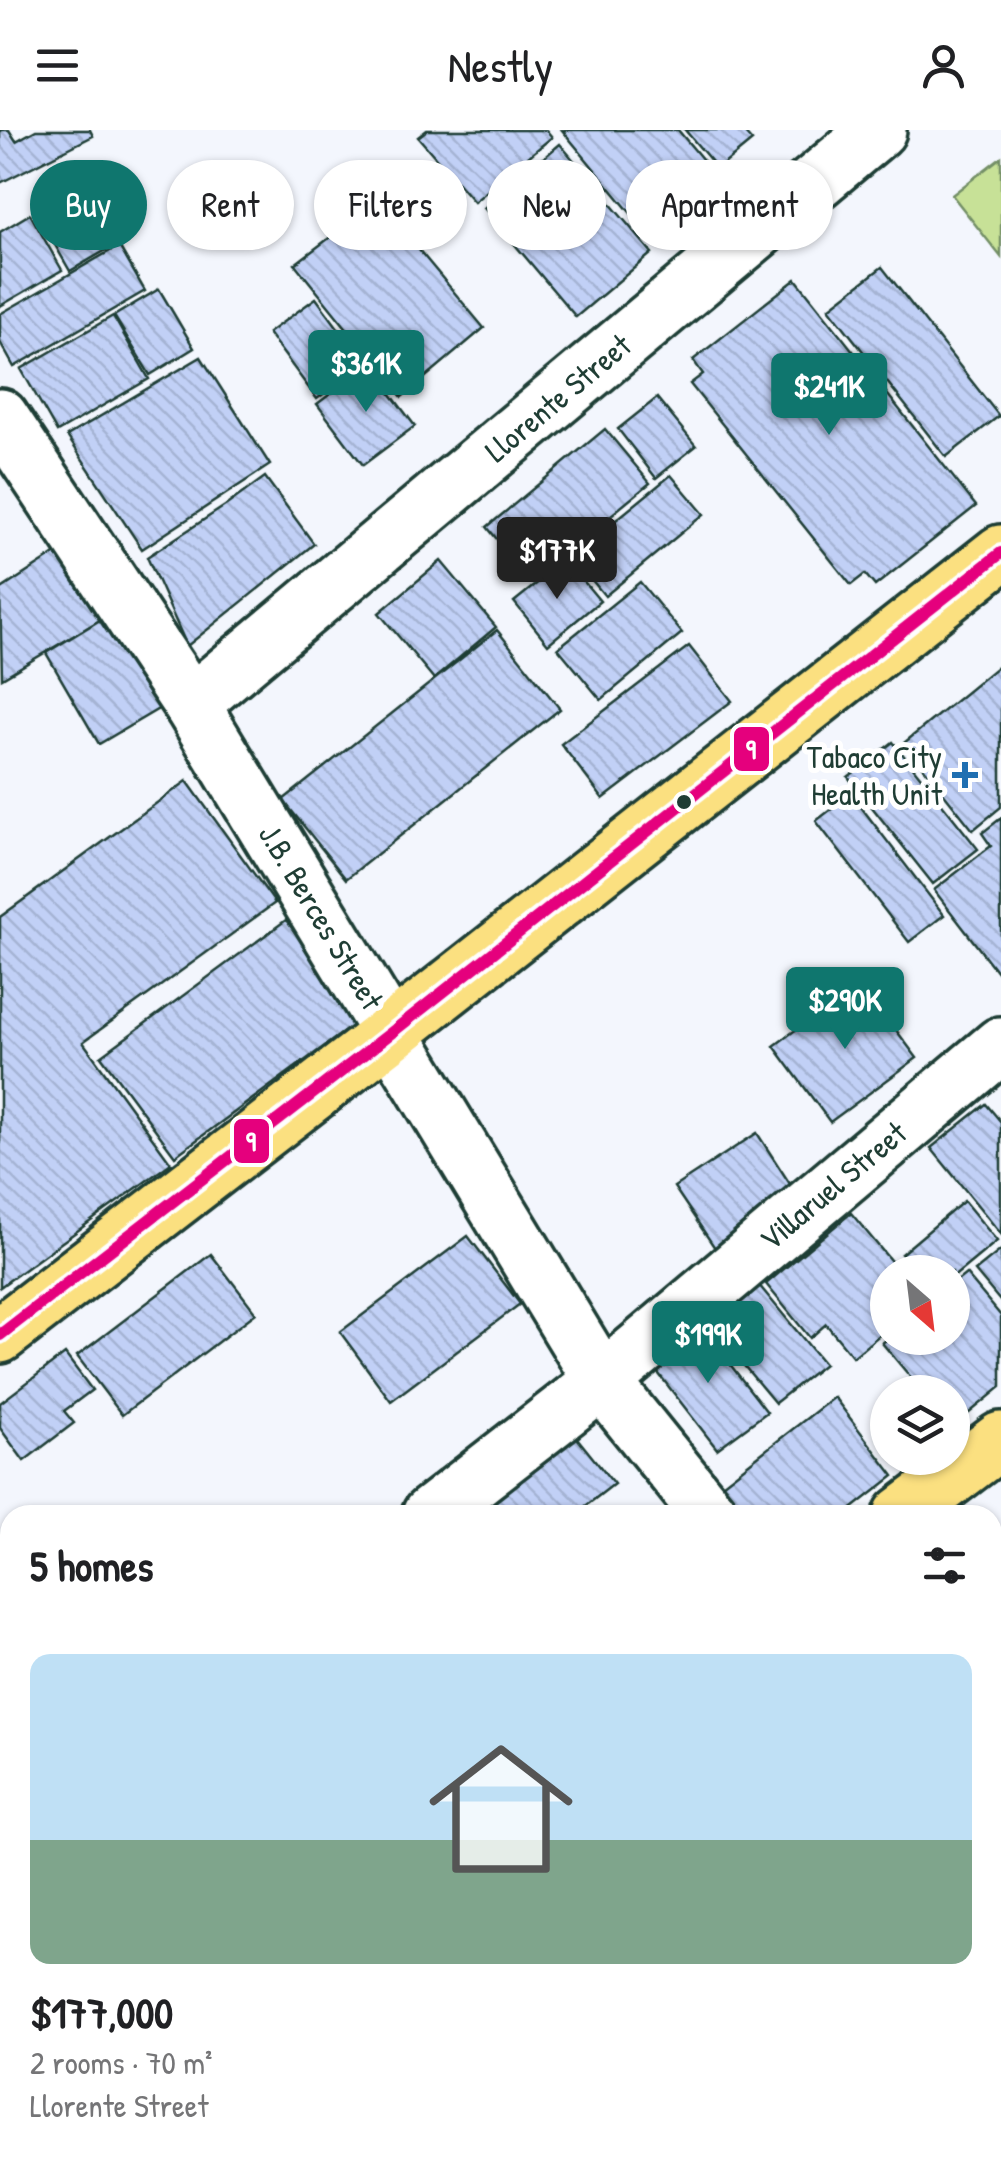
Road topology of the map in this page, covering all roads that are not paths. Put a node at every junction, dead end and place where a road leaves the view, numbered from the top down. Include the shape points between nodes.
1 (878, 130) edge
2 (0, 417) edge
3 (1001, 553) edge
4 (192, 704) junction
5 (391, 1032) junction
6 (1001, 1045) edge
7 (0, 1335) edge
8 (602, 1381) junction
9 (1001, 1440) edge
10 (443, 1505) edge
11 (702, 1505) edge
12 (915, 1505) edge

1 - 4 street, Llorente Street
2 - 4 street, J.B. Berces Street
3 - 5 main road
4 - 5 street, J.B. Berces Street
5 - 7 main road
5 - 8 street, J.B. Berces Street
6 - 8 street, Villaruel Street
8 - 10 street, Villaruel Street
8 - 11 street, J.B. Berces Street
9 - 12 main road

